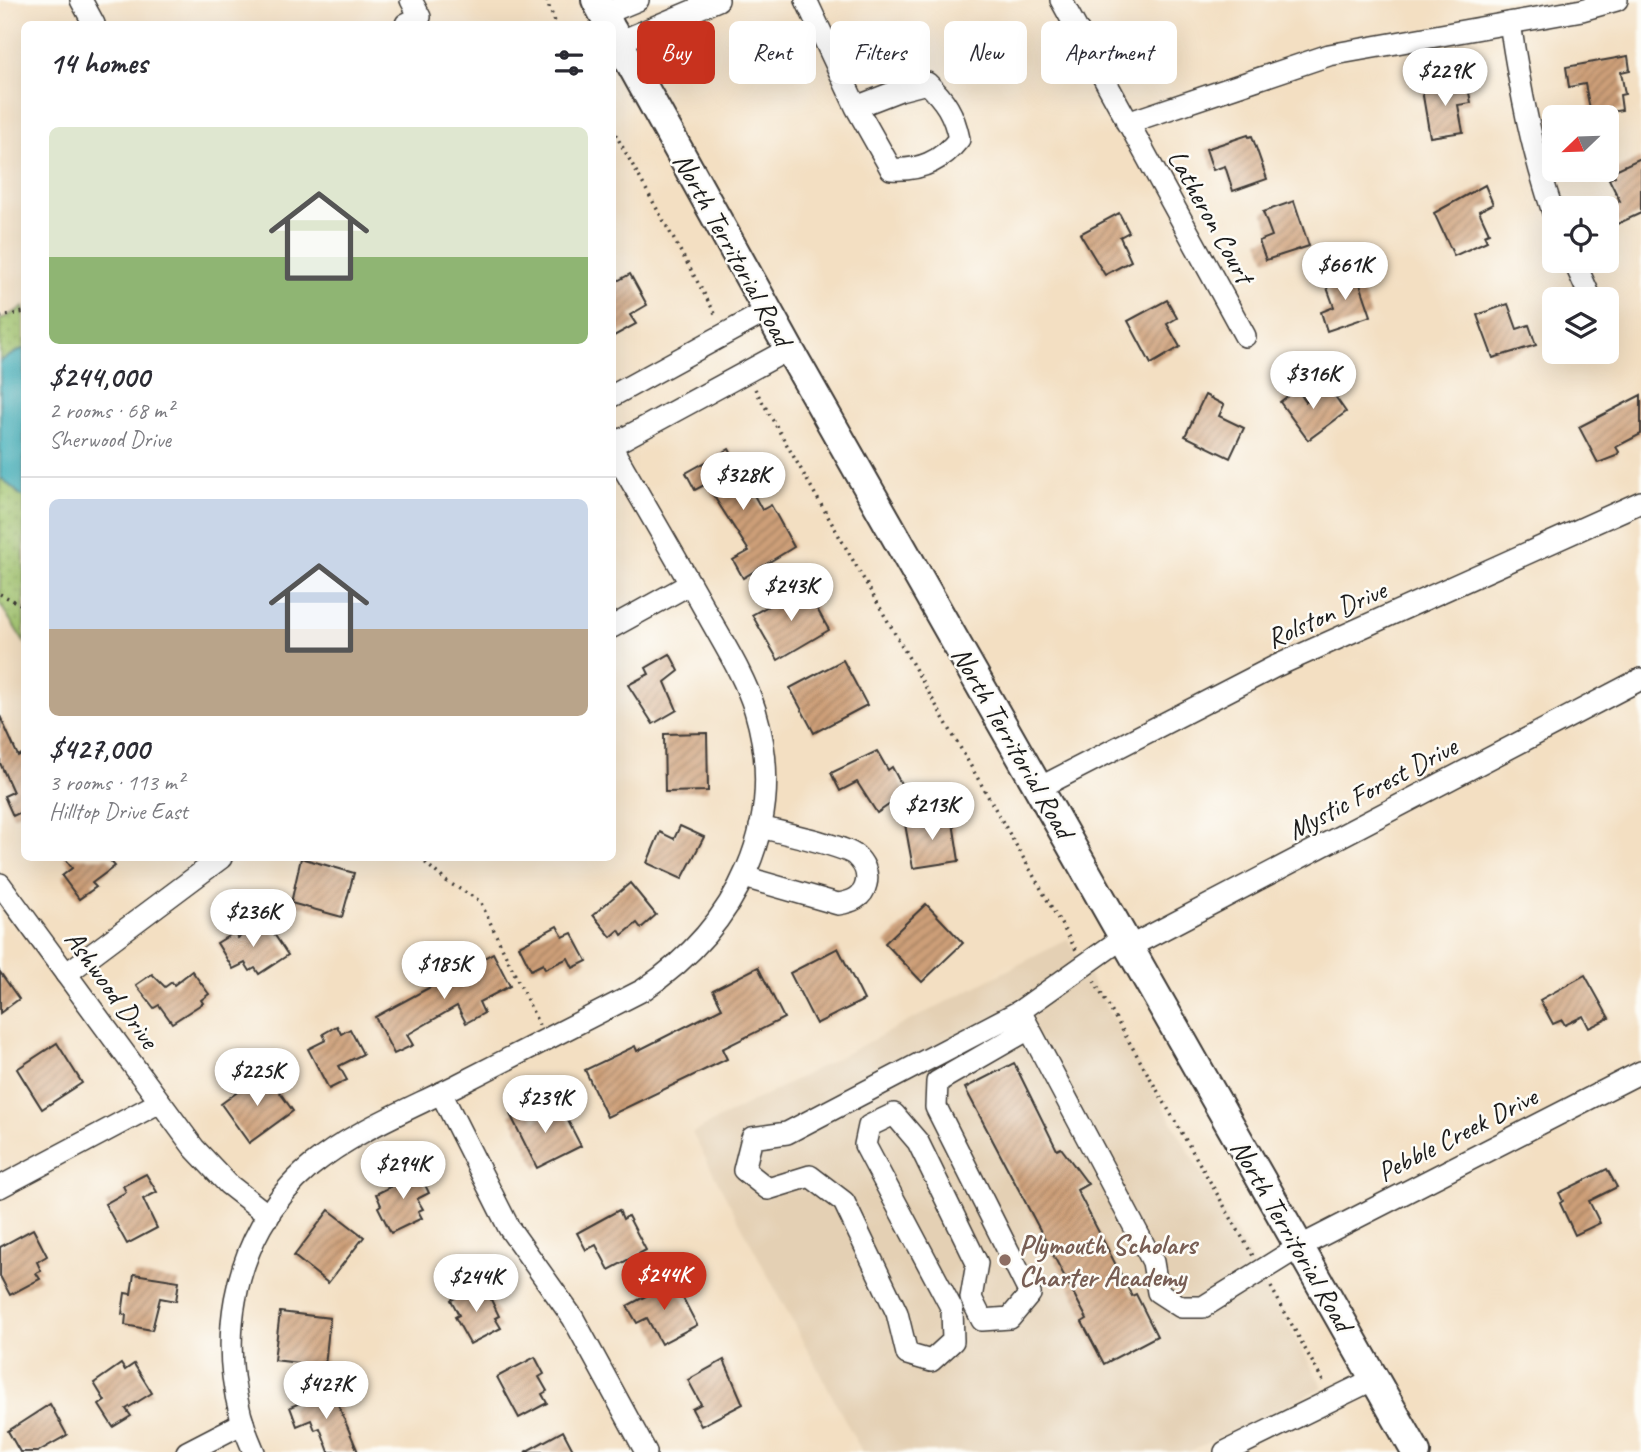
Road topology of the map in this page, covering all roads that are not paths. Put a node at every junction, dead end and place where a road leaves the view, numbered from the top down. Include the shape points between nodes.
1 (81, 0) edge
2 (411, 0) edge
3 (638, 0) edge
4 (718, 0) edge
5 (806, 0) edge
6 (1060, 0) edge
7 (1617, 0) edge
8 (92, 21) edge
9 (412, 21) edge
10 (609, 21) edge
11 (613, 21) edge
12 (1510, 23) junction
13 (616, 36) edge
14 (856, 107) junction
15 (1128, 123) junction
16 (1548, 196) edge
17 (768, 311) junction
18 (1245, 336) dead end
19 (789, 349) junction
20 (616, 394) edge
21 (616, 445) edge
22 (616, 454) edge
23 (1641, 502) edge
24 (690, 584) junction
25 (616, 625) edge
26 (1641, 679) edge
27 (1039, 788) junction
28 (760, 827) junction
29 (217, 861) edge
30 (744, 877) junction
31 (0, 884) edge
32 (1126, 942) junction
33 (66, 974) junction
34 (1025, 1020) junction
35 (1641, 1072) edge
36 (441, 1093) junction
37 (160, 1102) junction
38 (0, 1187) edge
39 (269, 1216) junction
40 (1299, 1247) junction
41 (1374, 1379) junction
42 (243, 1423) junction
43 (187, 1452) edge
44 (254, 1452) edge
45 (646, 1452) edge
46 (1225, 1452) edge
47 (1416, 1452) edge

1 - 8 street
2 - 9 street via 421,17
3 - 10 street
4 - 11 street
5 - 14 street
6 - 15 street, Latheron Court
7 - 12 street
12 - 15 street via 1329,55
12 - 16 street via 1521,98
13 - 17 main road, North Territorial Road
14 - 14 street via 891,169 914,170 948,152 959,139 945,100 927,83
15 - 18 street, Latheron Court
17 - 19 main road, North Territorial Road
17 - 20 street
19 - 21 street
19 - 27 main road, North Territorial Road
22 - 24 street
23 - 27 street, Rolston Drive via 1274,667
24 - 25 street
24 - 28 street via 739,672 755,712 765,768
26 - 32 street, Mystic Forest Drive
27 - 32 main road, North Territorial Road
28 - 30 street
28 - 30 street via 853,853 864,866 864,892 838,904
29 - 33 street
30 - 36 street via 713,929 675,969 643,990
31 - 33 street, Ashwood Drive
32 - 34 street, Mystic Forest Drive via 1084,965
32 - 40 main road, North Territorial Road
33 - 37 street, Ashwood Drive
34 - 34 street via 787,1133 752,1138 744,1170 768,1189 810,1176 844,1202 897,1313 907,1354 931,1360 953,1341 952,1310 865,1145 869,1126 894,1115 918,1142 976,1263 971,1298 982,1320 1010,1318 1030,1294 936,1107 937,1082
34 - 40 street, Pebble Creek Drive via 1153,1262 1158,1292 1181,1307 1203,1307
35 - 40 street, Pebble Creek Drive
36 - 39 street via 325,1156 295,1182
36 - 45 street via 509,1228 579,1328
37 - 38 street
37 - 39 street, Ashwood Drive via 211,1168
39 - 42 street via 244,1265 232,1313 231,1370
40 - 41 main road, North Territorial Road
41 - 46 street
41 - 47 main road, North Territorial Road
42 - 43 street
42 - 44 street

